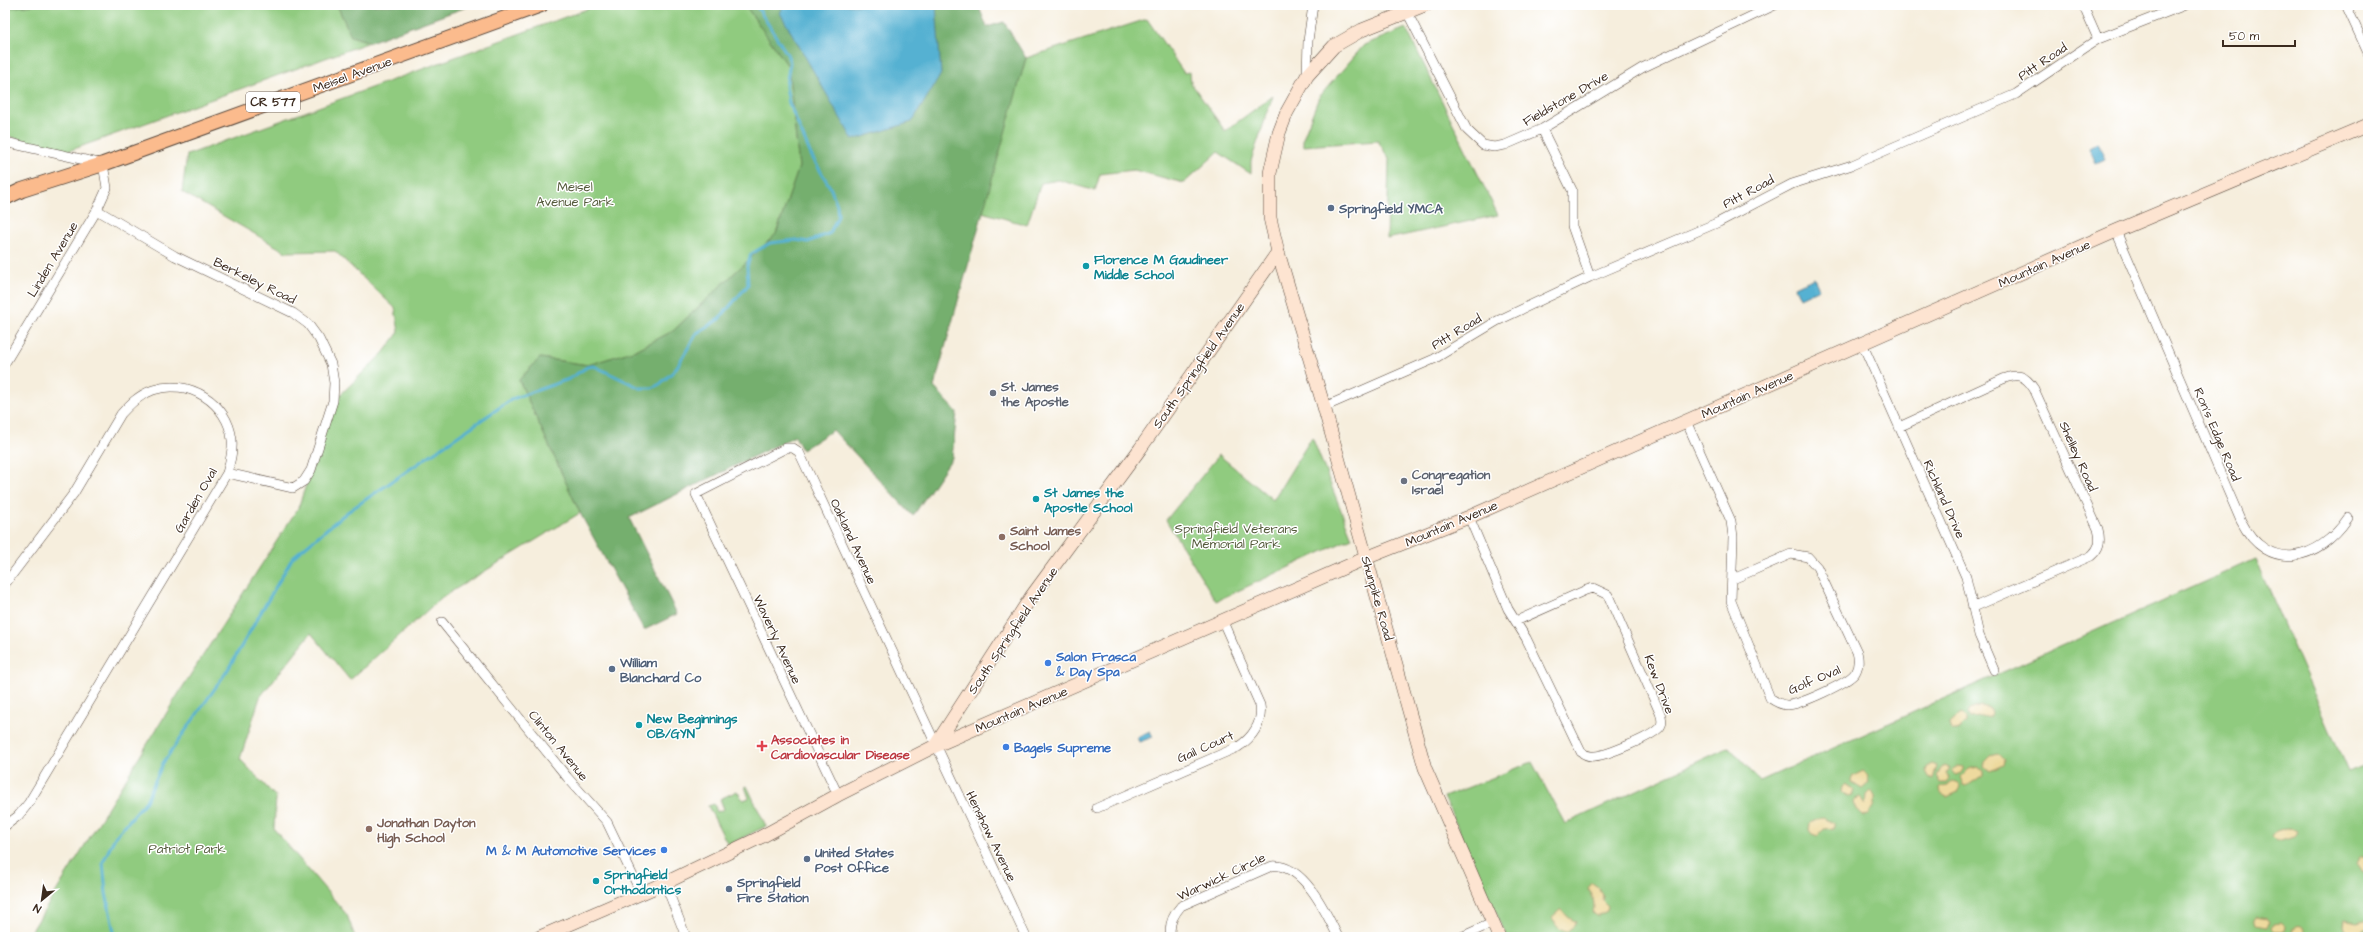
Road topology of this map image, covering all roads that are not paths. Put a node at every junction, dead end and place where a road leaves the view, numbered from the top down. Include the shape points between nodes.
1 (541, 5) edge
2 (1313, 5) edge
3 (1425, 5) edge
4 (1775, 5) edge
5 (2083, 5) edge
6 (2185, 5) edge
7 (2346, 5) edge
8 (1407, 12) junction
9 (2098, 39) junction
10 (2368, 53) edge
11 (1307, 76) junction
12 (2368, 125) edge
13 (1542, 129) junction
14 (5, 142) edge
15 (103, 164) junction
16 (5, 198) edge
17 (97, 210) junction
18 (2116, 231) junction
19 (1278, 252) junction
20 (1590, 277) junction
21 (1862, 343) junction
22 (5, 363) edge
23 (1324, 407) junction
24 (1686, 421) junction
25 (1899, 427) junction
26 (227, 473) junction
27 (696, 494) joint
28 (1469, 516) junction
29 (2348, 518) dead end
30 (1366, 558) junction
31 (1733, 579) junction
32 (5, 584) edge
33 (1974, 607) junction
34 (1516, 621) junction
35 (442, 622) dead end
36 (1224, 622) junction
37 (1994, 670) dead end
38 (935, 746) junction
39 (838, 795) junction
40 (1097, 808) dead end
41 (5, 826) edge
42 (665, 883) junction
43 (641, 893) junction
44 (1492, 923) junction
45 (540, 937) edge
46 (686, 937) edge
47 (1026, 937) edge
48 (1171, 937) edge
49 (1338, 937) edge
50 (1461, 937) edge
51 (1499, 937) edge

1 - 15 main road, Meisel Avenue / CR 577
2 - 11 street
3 - 8 street
4 - 13 street, Fieldstone Drive via 1642,68
5 - 9 street
6 - 9 street, Pitt Road
7 - 10 street
8 - 11 street via 1362,30 1334,46
8 - 13 street, Fieldstone Drive via 1466,130 1476,140 1483,145 1494,147
9 - 20 street, Pitt Road via 2016,94 1852,165 1792,184 1719,222
11 - 19 street via 1280,129 1270,173 1270,218
12 - 18 street, Mountain Avenue
13 - 20 street via 1572,190 1572,226
14 - 15 street
15 - 16 main road, Meisel Avenue / CR 577
15 - 17 street, Linden Avenue via 107,188
17 - 22 street, Linden Avenue
17 - 26 street, Berkeley Road via 175,256 293,313 314,331 324,347 333,373 333,401 311,470 304,481 293,488
18 - 21 street, Mountain Avenue
18 - 29 street, Ron's Edge Road via 2241,521 2255,543 2277,555 2299,555 2329,540
19 - 23 street, Shunpike Road
19 - 38 street, South Springfield Avenue via 1140,449 1031,597
20 - 23 street, Pitt Road via 1497,322 1434,359
21 - 24 street, Mountain Avenue
21 - 25 street, Richland Drive
23 - 30 street, Shunpike Road
24 - 28 street, Mountain Avenue
24 - 31 street, Golf Oval via 1731,521 1734,537
25 - 33 street, Richland Drive via 1966,577
25 - 33 street, Shelley Road via 2003,379 2015,375 2028,379 2098,529 2098,550 2091,556
26 - 32 street, Garden Oval via 232,454 231,434 220,410 211,400 193,390 180,388 160,389 141,396 121,414 74,493
26 - 41 street, Garden Oval via 28,804
27 - 38 street, Oakland Avenue via 786,448 793,448 799,452
27 - 39 street, Waverly Avenue
28 - 30 street, Mountain Avenue
28 - 34 street, Kew Drive
30 - 36 street, Mountain Avenue
30 - 44 street, Shunpike Road via 1425,768
31 - 31 street, Golf Oval via 1731,601 1770,698 1786,705 1799,702 1845,681 1856,672 1857,652 1817,567 1808,557 1791,554
33 - 37 street, Richland Drive via 1979,635
34 - 34 street, Kew Drive via 1581,752 1591,757 1600,755 1648,736 1661,726 1660,713 1608,594 1593,588 1586,590
35 - 43 street, Clinton Avenue via 567,777 607,822
36 - 38 street, Mountain Avenue
36 - 40 street, Gail Court via 1260,705 1261,713 1252,736 1238,747
38 - 39 street, Mountain Avenue
38 - 47 street, Henshaw Avenue
39 - 42 street, Mountain Avenue via 761,837
42 - 43 street, Mountain Avenue
42 - 46 street
43 - 45 street, Mountain Avenue
44 - 50 street
44 - 51 street, Shunpike Road
48 - 49 street, Warwick Circle via 1172,919 1181,906 1272,866 1281,865 1297,873 1325,911

